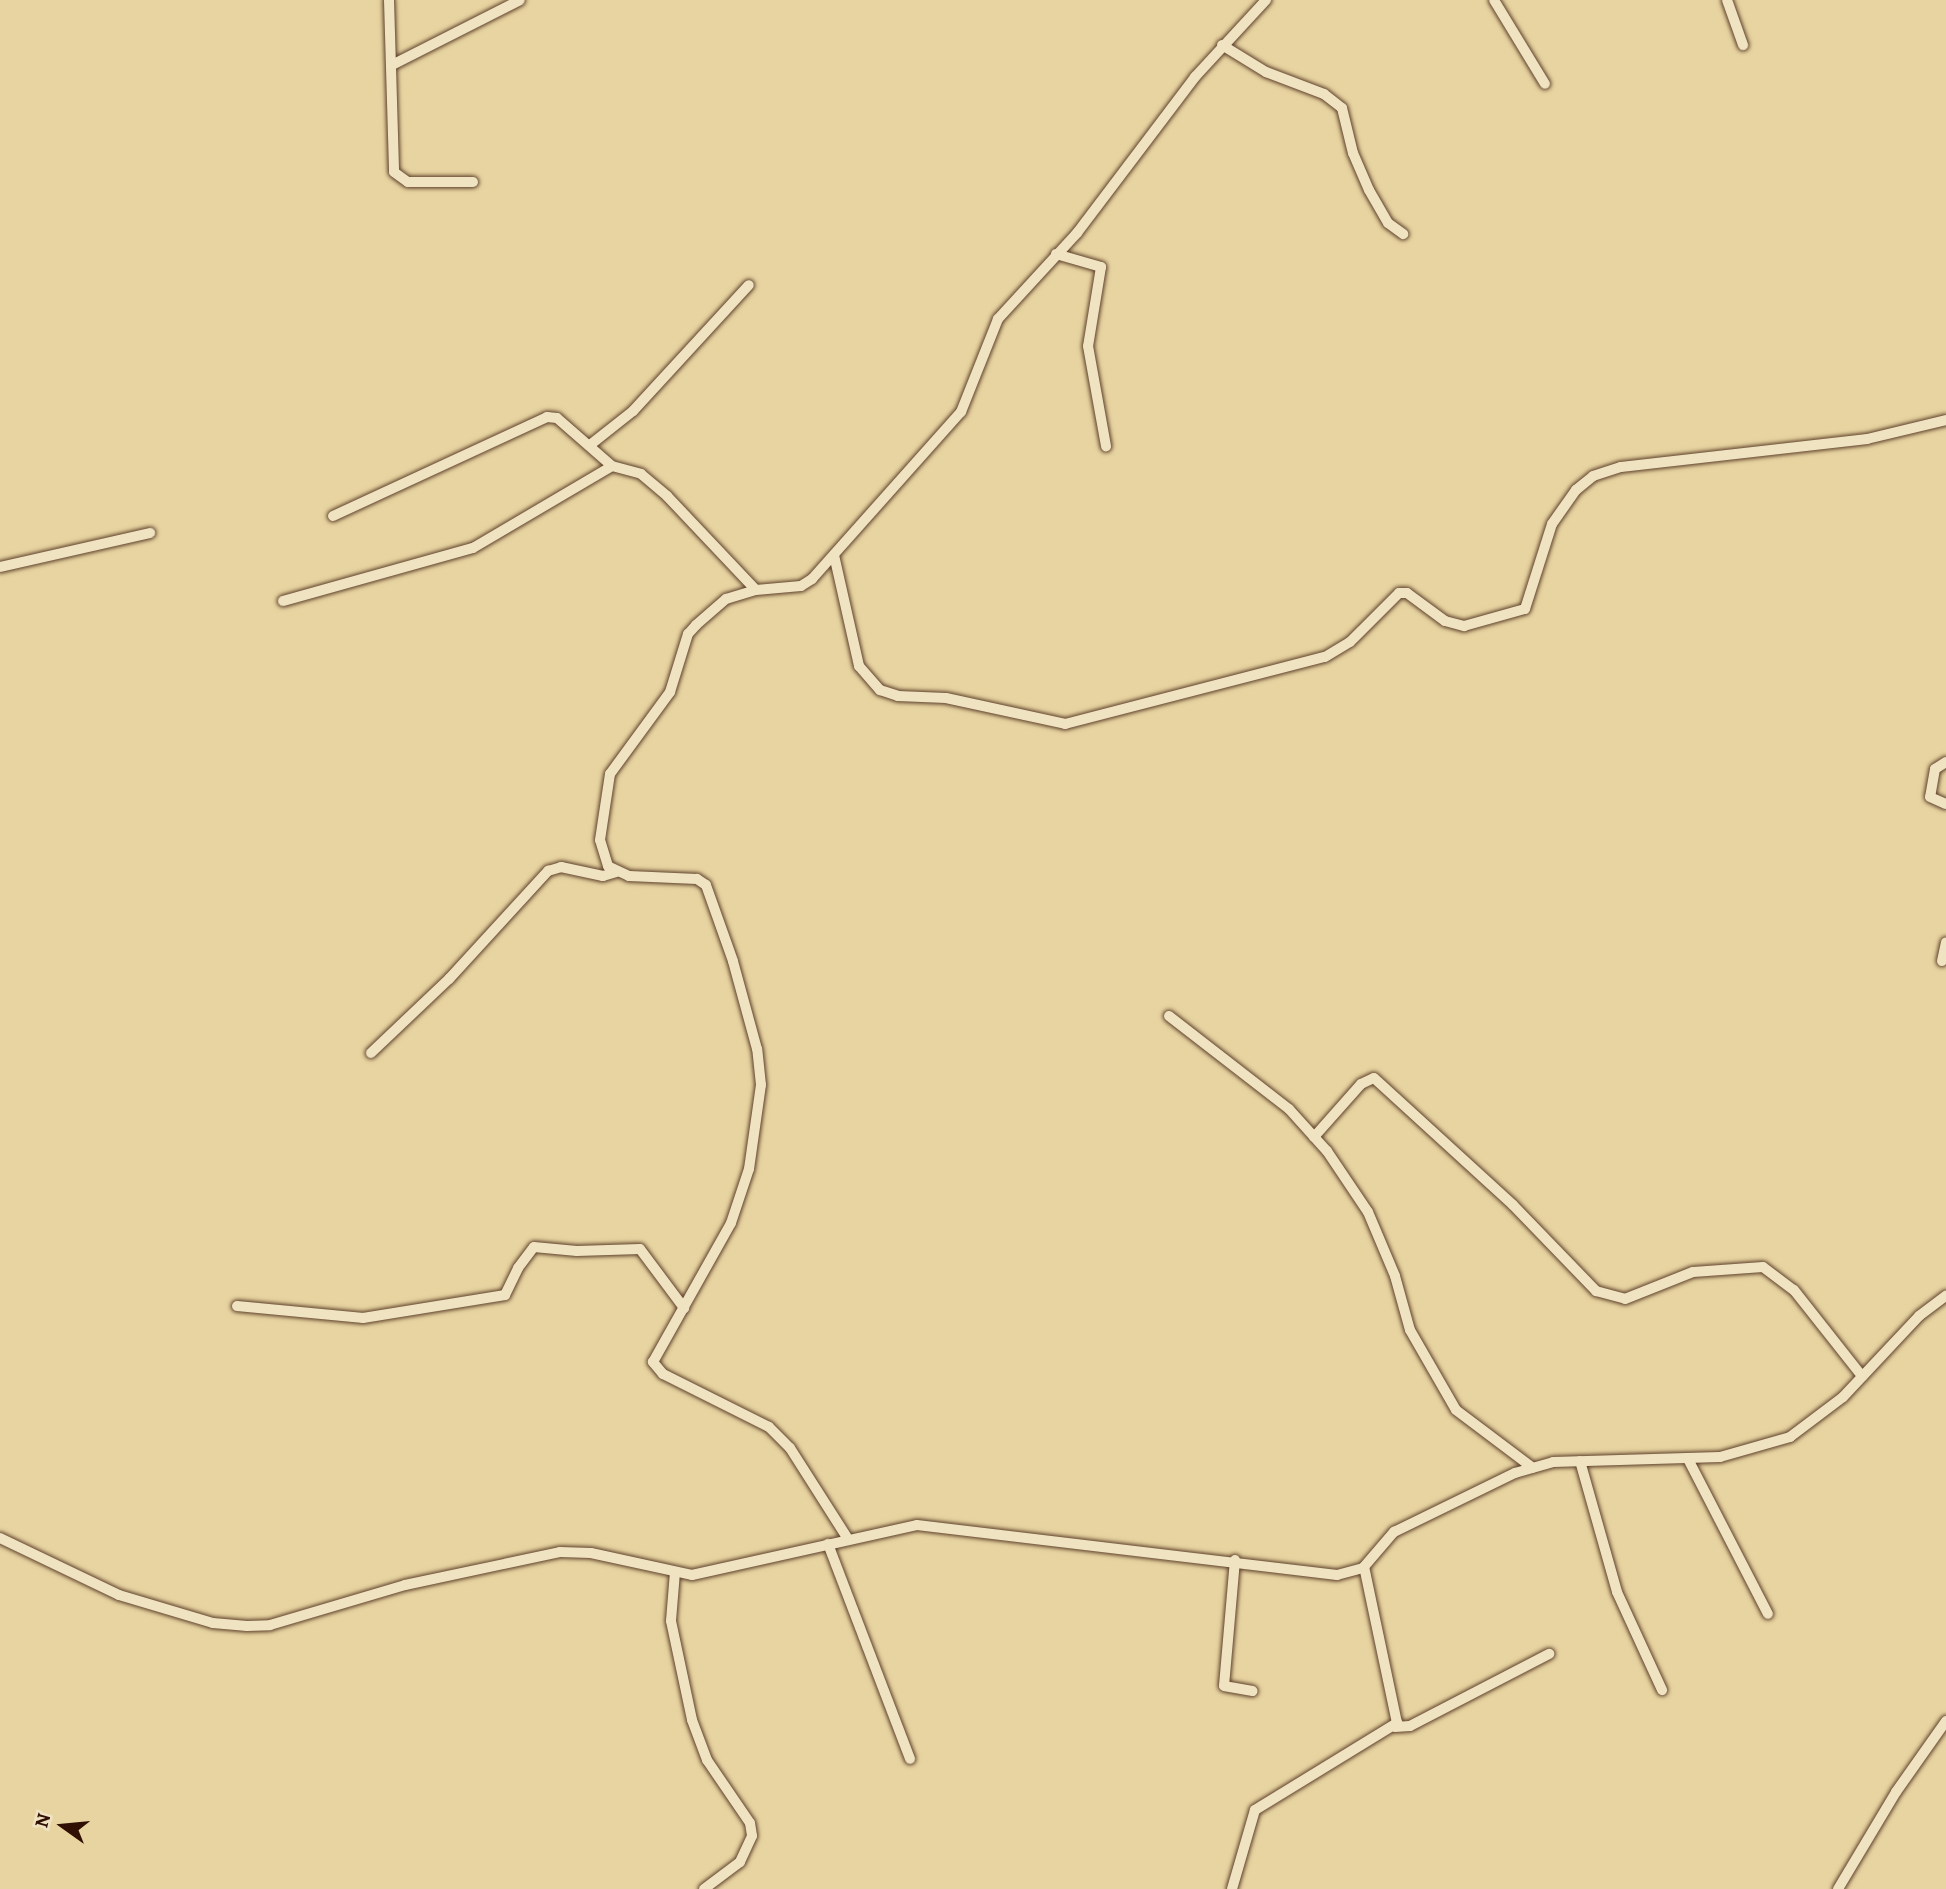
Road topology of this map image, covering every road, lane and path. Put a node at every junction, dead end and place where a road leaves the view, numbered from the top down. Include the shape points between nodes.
1 (389, 0) edge
2 (520, 0) edge
3 (1266, 0) edge
4 (1494, 0) edge
5 (1727, 0) edge
6 (1743, 45) dead end
7 (1222, 46) junction
8 (394, 64) junction
9 (1545, 84) dead end
10 (473, 182) dead end
11 (1403, 234) dead end
12 (1056, 254) junction
13 (749, 285) dead end
14 (1946, 420) edge
15 (590, 445) junction
16 (1106, 446) dead end
17 (612, 466) junction
18 (333, 516) dead end
19 (150, 533) dead end
20 (834, 555) junction
21 (0, 567) edge
22 (756, 590) junction
23 (283, 601) dead end
24 (1946, 762) edge
25 (1946, 804) edge
26 (616, 872) junction
27 (1946, 942) edge
28 (1942, 961) dead end
29 (1170, 1016) dead end
30 (370, 1053) dead end
31 (1314, 1137) junction
32 (1946, 1296) edge
33 (237, 1306) dead end
34 (684, 1308) junction
35 (1862, 1376) junction
36 (1580, 1461) junction
37 (1689, 1461) junction
38 (1532, 1468) junction
39 (0, 1538) edge
40 (849, 1539) junction
41 (828, 1544) junction
42 (1235, 1560) junction
43 (1364, 1567) junction
44 (675, 1572) junction
45 (1768, 1614) dead end
46 (1549, 1654) dead end
47 (1662, 1690) dead end
48 (1253, 1691) dead end
49 (1946, 1721) edge
50 (1395, 1727) junction
51 (910, 1759) dead end
52 (704, 1889) edge
53 (1232, 1889) edge
54 (1838, 1889) edge

1 - 8 street
2 - 8 street
3 - 7 street
4 - 9 street
5 - 6 street
7 - 11 street via 1266,72 1324,94 1342,108 1353,153 1369,190 1388,223
7 - 12 street via 1138,157
8 - 10 street via 394,172 408,181
12 - 16 street via 1101,267 1088,346
12 - 20 street via 998,319 961,412
13 - 15 street via 633,411
14 - 20 street via 1867,439 1621,467 1592,476 1552,524 1525,609 1464,626 1445,621 1407,593 1399,593 1350,642 1325,657 1065,724 946,698 898,696 880,690 859,666
15 - 17 street
15 - 18 street via 557,418 547,417
17 - 22 street via 641,474 667,496
17 - 23 street via 473,548
19 - 21 street
20 - 22 street via 801,586
22 - 26 street via 726,599 688,634 670,692 610,775 600,840 608,866
24 - 25 street via 1935,769 1930,797
26 - 30 street via 603,876 561,867 548,871 449,979
26 - 34 street via 697,879 706,885 757,1049 761,1085 749,1169 731,1223
27 - 28 street
29 - 31 street via 1242,1069
31 - 35 street via 1361,1084 1374,1078 1476,1170 1596,1291 1625,1299 1693,1272 1763,1267 1794,1290
31 - 38 street via 1350,1180 1368,1212 1395,1276 1410,1330 1456,1410
32 - 35 street via 1919,1316
33 - 34 street via 363,1318 505,1295 534,1247 577,1251 640,1248
34 - 40 street via 655,1353 655,1368 769,1427 790,1448
35 - 37 street via 1815,1421 1790,1437 1755,1451
36 - 37 street
36 - 38 street
36 - 47 street via 1617,1592
37 - 45 street
38 - 43 street via 1394,1532
39 - 44 street via 119,1595 213,1623 247,1626 291,1620 405,1585 560,1552 591,1553
40 - 41 street
40 - 42 street via 917,1525
41 - 44 street via 692,1575
41 - 51 street
42 - 43 street via 1305,1574 1337,1575
42 - 48 street via 1224,1686
43 - 50 street
44 - 52 street via 671,1621 692,1720 707,1760 750,1823 752,1836 740,1862
46 - 50 street via 1410,1726
49 - 54 street
50 - 53 street via 1314,1770 1255,1810

